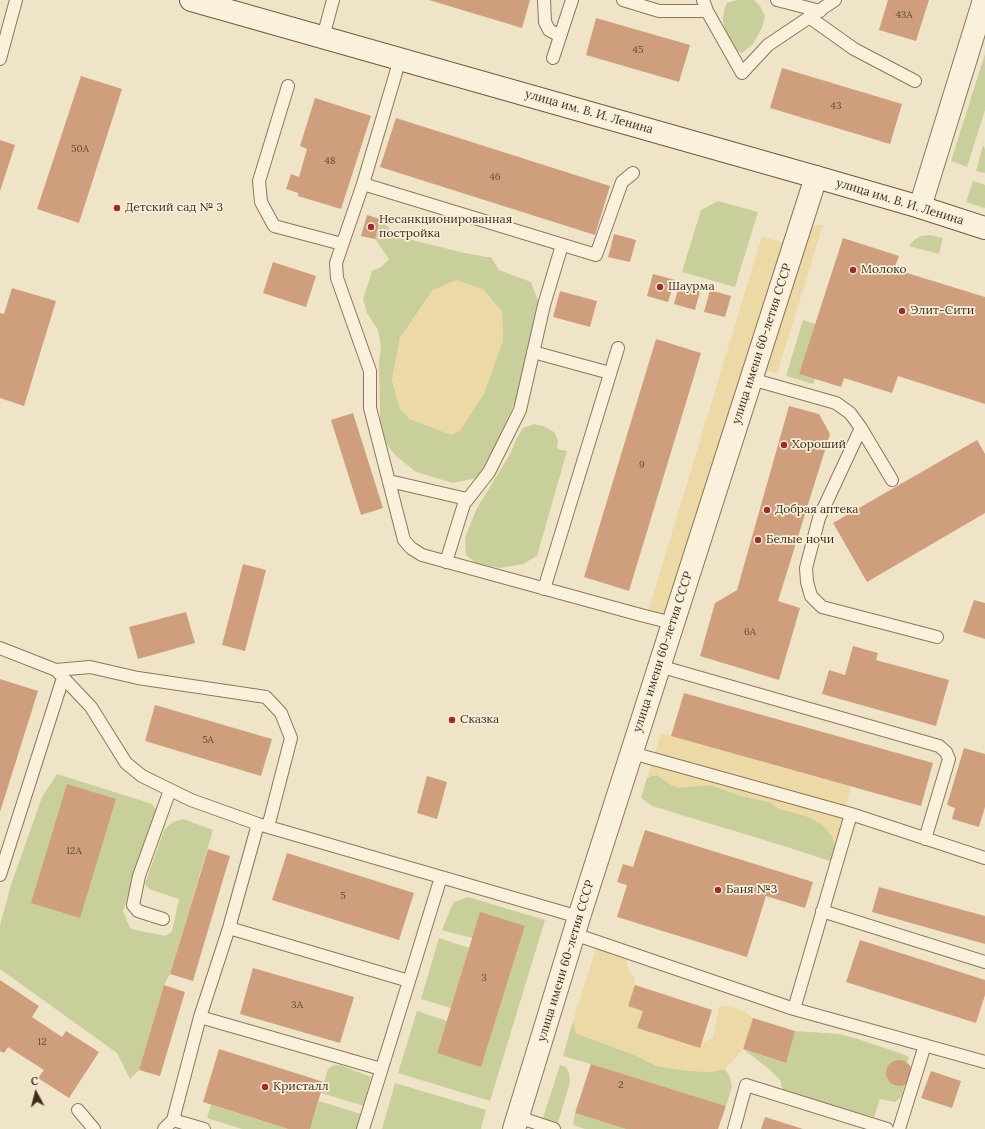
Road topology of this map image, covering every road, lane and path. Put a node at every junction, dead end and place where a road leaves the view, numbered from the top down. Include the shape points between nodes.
1 (16, 0) edge
2 (192, 0) edge
3 (333, 0) edge
4 (544, 0) edge
5 (572, 0) edge
6 (623, 0) edge
7 (777, 0) edge
8 (835, 0) edge
9 (984, 0) edge
10 (705, 6) edge
11 (241, 7) edge
12 (820, 10) junction
13 (810, 17) junction
14 (560, 36) junction
15 (323, 37) junction
16 (553, 58) dead end
17 (0, 59) edge
18 (400, 59) junction
19 (914, 81) dead end
20 (288, 86) dead end
21 (633, 173) dead end
22 (816, 177) junction
23 (364, 184) junction
24 (920, 207) junction
25 (985, 228) edge
26 (342, 244) junction
27 (562, 245) junction
28 (618, 348) dead end
29 (533, 352) junction
30 (610, 373) junction
31 (751, 380) junction
32 (861, 428) junction
33 (892, 480) dead end
34 (389, 481) junction
35 (467, 499) junction
36 (446, 562) junction
37 (544, 589) junction
38 (672, 623) junction
39 (937, 637) dead end
40 (0, 648) edge
41 (659, 666) junction
42 (59, 674) junction
43 (632, 753) junction
44 (170, 790) junction
45 (850, 814) junction
46 (263, 826) junction
47 (925, 838) junction
48 (985, 858) edge
49 (0, 875) edge
50 (440, 877) junction
51 (822, 911) junction
52 (163, 919) dead end
53 (576, 925) junction
54 (229, 928) junction
55 (985, 962) edge
56 (409, 981) junction
57 (794, 1009) junction
58 (200, 1017) junction
59 (925, 1046) junction
60 (985, 1062) edge
61 (381, 1069) junction
62 (78, 1110) dead end
63 (173, 1120) junction
64 (516, 1123) edge
65 (94, 1129) edge
66 (164, 1129) edge
67 (204, 1129) edge
68 (363, 1129) edge
69 (554, 1129) edge
70 (734, 1129) edge
71 (887, 1129) edge
72 (899, 1129) edge

1 - 17 lane
2 - 11 street, улица им. В. И. Ленина
3 - 15 lane
4 - 14 lane via 545,22 549,30
5 - 14 lane
6 - 10 lane via 659,10
7 - 12 lane
8 - 12 lane
9 - 24 street
10 - 13 lane via 742,73 768,45
11 - 15 street, улица им. В. И. Ленина
12 - 13 lane
13 - 19 lane via 854,49
14 - 16 lane
15 - 18 street, улица им. В. И. Ленина
18 - 22 street, улица им. В. И. Ленина
18 - 23 lane
20 - 26 lane via 259,181 261,202 274,226
21 - 27 lane via 622,182 596,255
22 - 24 street, улица им. В. И. Ленина
22 - 31 street, улица имени 60-летия СССР
23 - 26 lane
23 - 27 lane
24 - 25 street, улица им. В. И. Ленина
26 - 34 lane via 336,264 337,278 370,371 370,408
27 - 29 lane
28 - 30 lane
29 - 30 lane
29 - 35 lane via 520,410 489,472
30 - 37 lane
31 - 32 lane via 836,404 850,413
31 - 38 street, улица имени 60-летия СССР
32 - 33 lane
32 - 39 lane via 819,518 806,568 811,596 822,608
34 - 35 lane
34 - 36 lane via 404,540 422,555
35 - 36 lane
36 - 37 lane
37 - 38 lane
38 - 41 street, улица имени 60-летия СССР
40 - 42 lane
41 - 43 street, улица имени 60-летия СССР
41 - 47 lane via 939,746 949,759
42 - 44 lane via 91,707 126,763 142,776
42 - 46 lane via 90,667 138,678 266,697 281,713 291,738
42 - 49 lane
43 - 45 lane
43 - 53 street, улица имени 60-летия СССР
44 - 46 lane
44 - 52 lane via 139,876 133,905 138,911
45 - 47 lane
45 - 51 lane
46 - 50 lane
46 - 54 lane
47 - 48 lane
50 - 53 lane
50 - 56 lane
51 - 55 lane
51 - 57 lane
53 - 57 lane
53 - 64 street, улица имени 60-летия СССР
54 - 56 lane
54 - 58 lane
56 - 61 lane
57 - 59 lane
58 - 61 lane
58 - 63 lane
59 - 60 lane
59 - 72 lane
61 - 68 lane
62 - 65 lane
63 - 66 lane
63 - 67 lane
64 - 69 lane
70 - 71 lane via 746,1085

